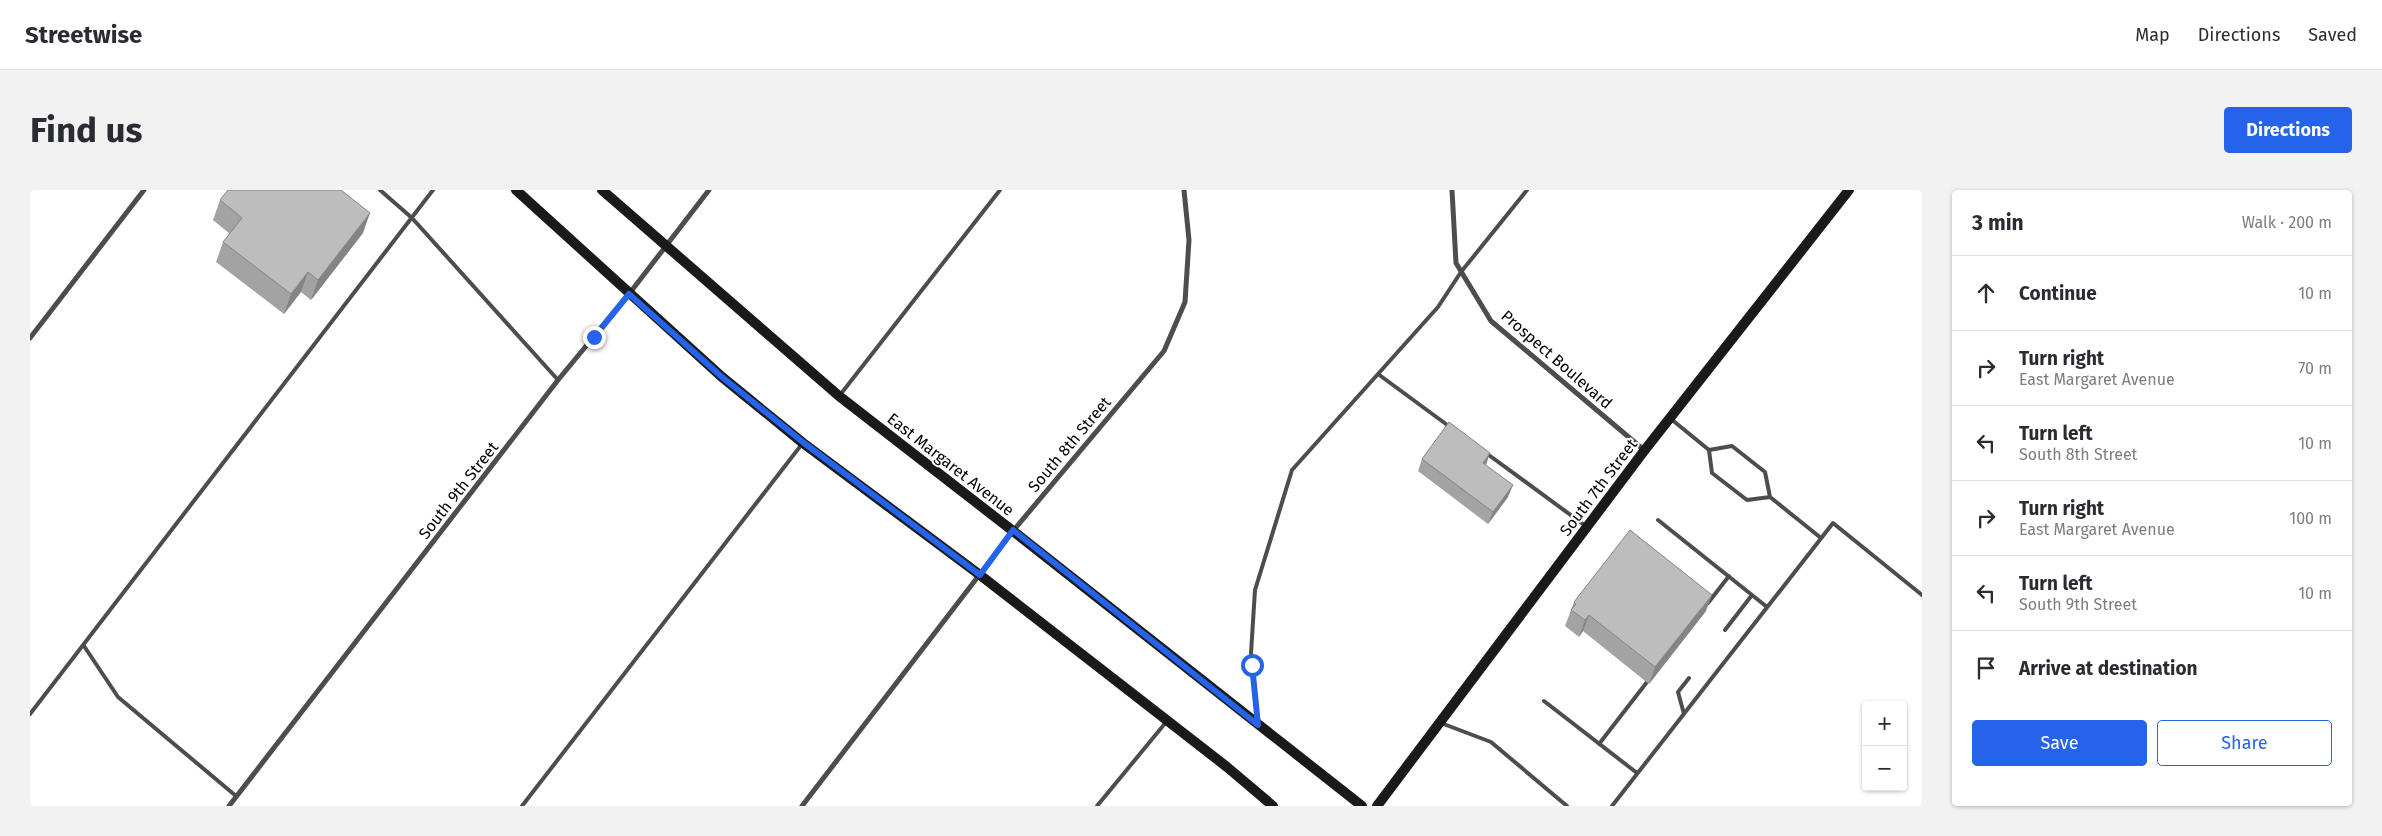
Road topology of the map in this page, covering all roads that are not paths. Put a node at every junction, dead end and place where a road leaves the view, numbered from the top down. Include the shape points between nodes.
1 (144, 190) edge
2 (380, 190) edge
3 (433, 190) edge
4 (516, 190) edge
5 (602, 190) edge
6 (709, 190) edge
7 (1000, 190) edge
8 (1184, 190) edge
9 (1452, 190) edge
10 (1527, 190) edge
11 (1849, 190) edge
12 (412, 218) junction
13 (665, 247) junction
14 (1461, 272) junction
15 (629, 294) junction
16 (30, 338) edge
17 (1378, 374) junction
18 (558, 380) junction
19 (839, 396) junction
20 (1671, 419) junction
21 (1458, 432) edge
22 (804, 443) junction
23 (1482, 450) edge
24 (1710, 450) junction
25 (1644, 451) junction
26 (1770, 497) junction
27 (1658, 520) dead end
28 (1586, 527) junction
29 (1013, 530) junction
30 (1822, 538) junction
31 (980, 575) junction
32 (1729, 576) junction
33 (1752, 595) junction
34 (1922, 595) edge
35 (1767, 607) junction
36 (1703, 609) edge
37 (1725, 630) dead end
38 (84, 646) junction
39 (1689, 678) dead end
40 (1647, 682) edge
41 (1544, 701) dead end
42 (30, 714) edge
43 (1684, 714) junction
44 (1167, 721) junction
45 (1439, 723) junction
46 (1258, 725) junction
47 (1599, 744) junction
48 (1638, 773) junction
49 (236, 796) junction
50 (229, 806) edge
51 (522, 806) edge
52 (802, 806) edge
53 (1097, 806) edge
54 (1272, 806) edge
55 (1362, 806) edge
56 (1377, 806) edge
57 (1568, 806) edge
58 (1612, 806) edge

1 - 16 street
2 - 12 lane
3 - 12 lane
4 - 15 main road
5 - 13 main road, East Margaret Avenue
6 - 13 street, South 9th Street
7 - 19 lane
8 - 29 street, South 8th Street via 1189,240 1185,302 1164,351
9 - 14 street, Prospect Boulevard via 1456,263
10 - 14 lane
11 - 20 main road, South 7th Street
12 - 18 lane
12 - 38 lane
13 - 15 street, South 9th Street
13 - 19 main road, East Margaret Avenue
14 - 17 lane via 1438,307
14 - 25 street, Prospect Boulevard via 1491,321
15 - 18 street, South 9th Street
15 - 22 main road via 722,377
17 - 21 lane
17 - 46 lane via 1292,470 1255,590 1251,653
18 - 49 street, South 9th Street
19 - 29 main road, East Margaret Avenue
20 - 24 lane
20 - 25 main road, South 7th Street
22 - 31 main road
22 - 51 lane
23 - 28 lane
24 - 26 lane via 1732,446 1759,467 1765,472
24 - 26 lane via 1712,473 1747,500
25 - 28 main road, South 7th Street
26 - 30 lane
27 - 32 lane
28 - 45 main road, South 7th Street
29 - 31 street, South 8th Street
29 - 46 main road, East Margaret Avenue
30 - 34 lane via 1833,523
30 - 35 lane
31 - 44 main road
31 - 52 street, South 8th Street
32 - 33 lane
32 - 36 lane
33 - 35 lane
33 - 37 lane
35 - 43 lane
38 - 42 lane
38 - 49 lane via 118,697
39 - 43 lane via 1678,692
40 - 47 lane
41 - 47 lane
43 - 48 lane
44 - 53 lane
44 - 54 main road
45 - 56 main road, South 7th Street
45 - 57 lane via 1490,742
46 - 55 main road, East Margaret Avenue
47 - 48 lane
48 - 58 lane
49 - 50 street, South 9th Street

